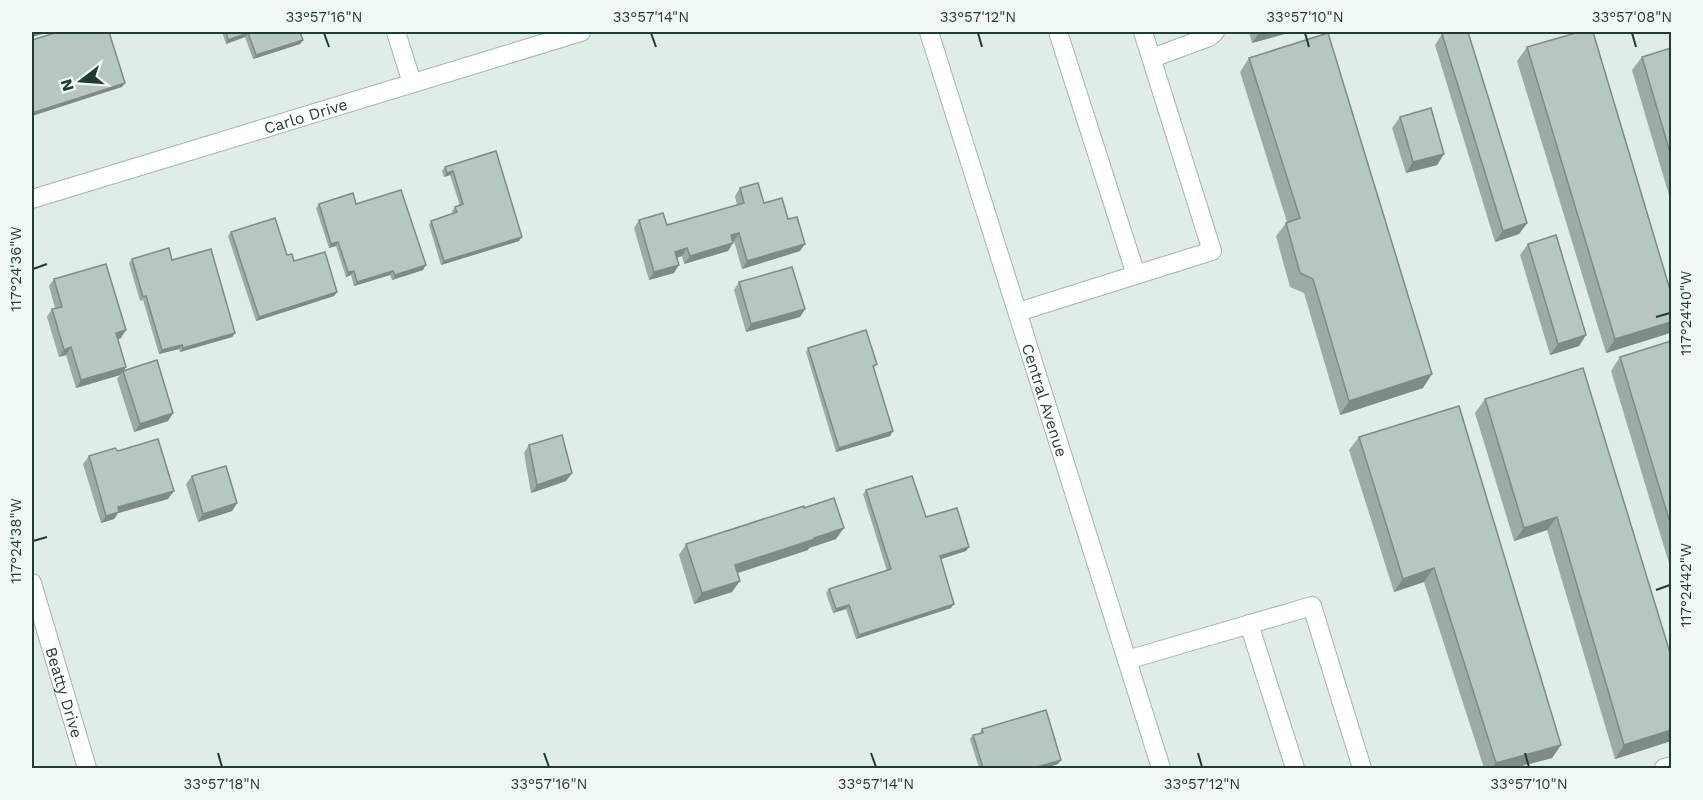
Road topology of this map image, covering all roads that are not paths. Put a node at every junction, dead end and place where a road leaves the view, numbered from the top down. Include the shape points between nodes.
1 (396, 32) edge
2 (581, 32) edge
3 (930, 32) edge
4 (1058, 32) edge
5 (1143, 32) edge
6 (1215, 32) edge
7 (1152, 58) junction
8 (412, 83) junction
9 (32, 200) edge
10 (1136, 275) junction
11 (1018, 312) junction
12 (32, 583) edge
13 (1249, 624) junction
14 (1127, 660) junction
15 (1671, 766) edge
16 (87, 768) edge
17 (1161, 768) edge
18 (1295, 768) edge
19 (1362, 768) edge
20 (1664, 768) edge

1 - 8 street
2 - 8 street, Carlo Drive
3 - 11 street, Central Avenue
4 - 10 street
5 - 7 street
6 - 7 street
7 - 10 street via 1212,251
8 - 9 street, Carlo Drive
10 - 11 street
11 - 14 street, Central Avenue
12 - 16 street, Beatty Drive
13 - 14 street
13 - 18 street
13 - 19 street via 1312,606
14 - 17 street, Central Avenue
15 - 20 street

